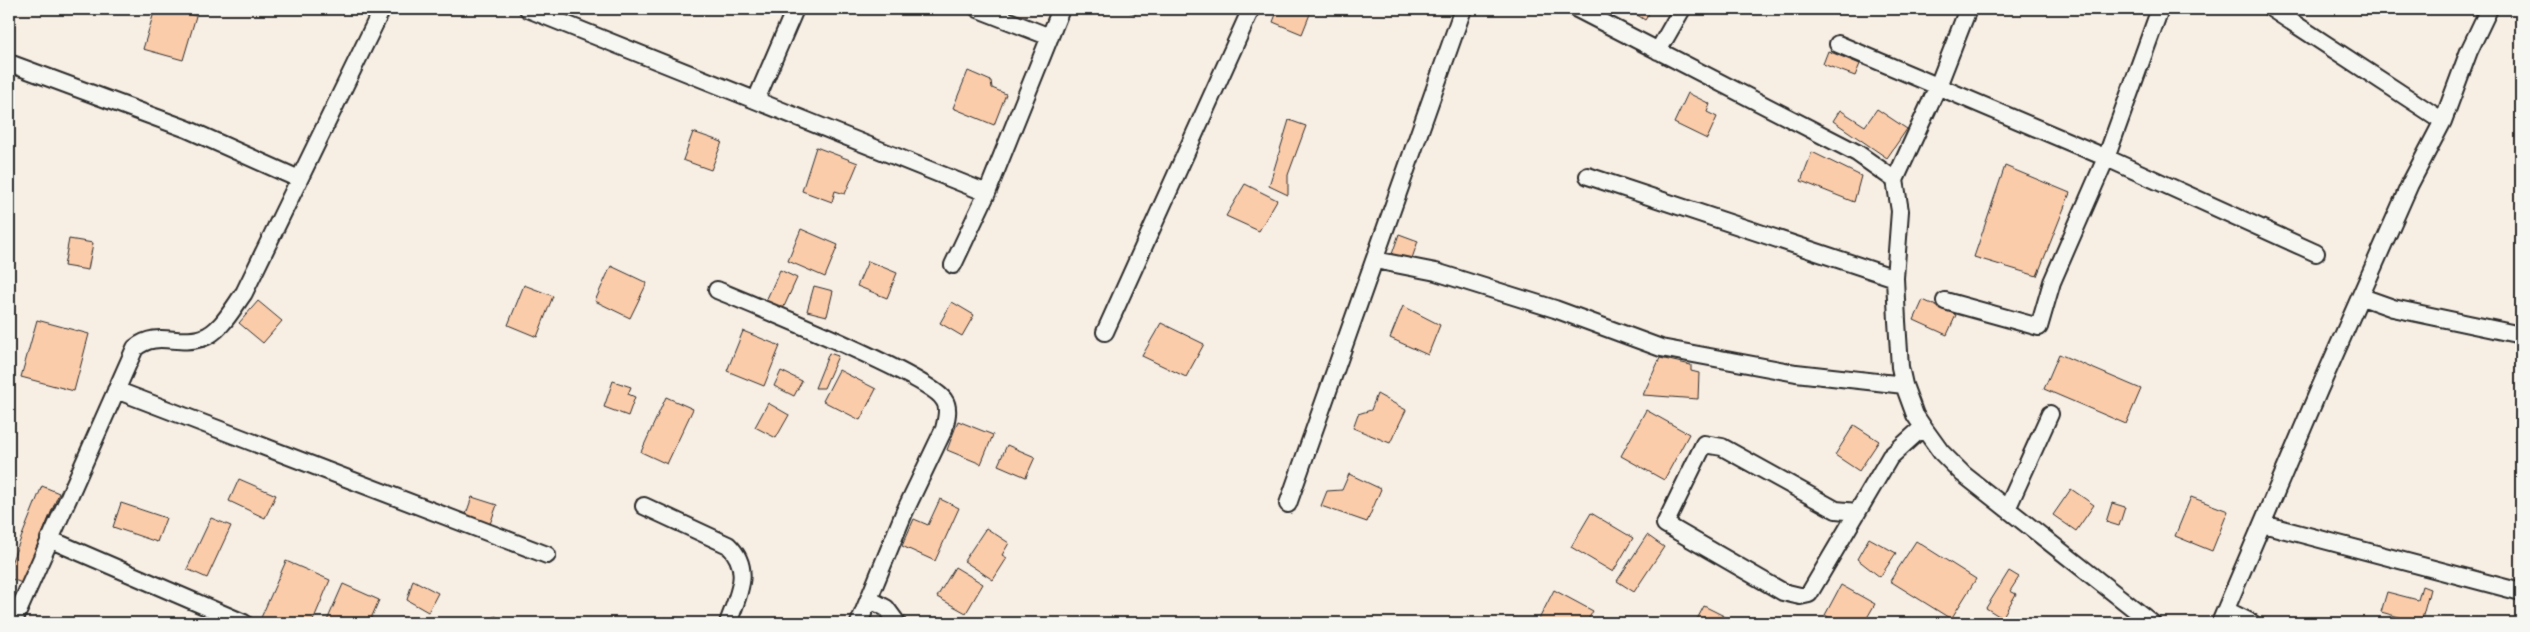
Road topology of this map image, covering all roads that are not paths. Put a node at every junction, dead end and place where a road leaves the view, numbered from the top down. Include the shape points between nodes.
1 (382, 9) edge
2 (528, 9) edge
3 (795, 9) edge
4 (978, 9) edge
5 (1061, 9) edge
6 (1251, 9) edge
7 (1463, 9) edge
8 (1577, 9) edge
9 (1682, 9) edge
10 (1968, 9) edge
11 (2160, 9) edge
12 (2272, 9) edge
13 (2489, 9) edge
14 (1050, 37) junction
15 (1838, 44) dead end
16 (1658, 51) junction
17 (9, 63) edge
18 (1938, 86) junction
19 (756, 100) junction
20 (2442, 121) junction
21 (2106, 158) junction
22 (1588, 176) dead end
23 (299, 179) junction
24 (1895, 180) junction
25 (987, 193) junction
26 (2316, 253) dead end
27 (1375, 260) junction
28 (954, 265) dead end
29 (1896, 278) junction
30 (717, 290) dead end
31 (2362, 298) junction
32 (1945, 301) dead end
33 (1105, 332) dead end
34 (2521, 335) edge
35 (1904, 385) junction
36 (116, 390) junction
37 (2050, 414) dead end
38 (1922, 427) junction
39 (1288, 504) dead end
40 (644, 506) dead end
41 (2007, 509) junction
42 (1857, 512) junction
43 (2263, 524) junction
44 (49, 539) junction
45 (547, 555) dead end
46 (2521, 592) edge
47 (869, 599) junction
48 (2223, 617) edge
49 (13, 623) edge
50 (244, 623) edge
51 (728, 623) edge
52 (859, 623) edge
53 (896, 623) edge
54 (2152, 623) edge
55 (2252, 623) edge

1 - 23 street
2 - 19 street
3 - 19 street
4 - 14 street
5 - 14 street
6 - 33 street
7 - 27 street
8 - 16 street
9 - 16 street
10 - 18 street
11 - 21 street
12 - 20 street
13 - 20 street
14 - 25 street
15 - 18 street
16 - 24 street via 1857,153
17 - 23 street via 187,129
18 - 21 street
18 - 24 street
19 - 25 street
20 - 31 street via 2410,184
21 - 26 street
21 - 32 street via 2052,282 2039,327
22 - 29 street
23 - 36 street via 244,293 228,316 212,333 201,338 144,340 135,348
24 - 29 street via 1900,211
25 - 28 street
27 - 35 street via 1436,272 1555,309 1661,348 1796,373
27 - 39 street
29 - 35 street
30 - 47 street via 904,373 936,390 945,400 944,430 904,513
31 - 34 street via 2393,308
31 - 43 street
35 - 38 street
36 - 44 street
36 - 45 street
37 - 41 street
38 - 41 street via 1963,474
38 - 42 street via 1890,457
40 - 51 street via 728,545 738,555 742,584
41 - 54 street
42 - 42 street via 1808,594 1800,596 1783,592 1665,524 1704,444 1722,448 1836,510
43 - 46 street
43 - 48 street
44 - 49 street
44 - 50 street
47 - 52 street
47 - 53 street via 886,608
48 - 55 street

